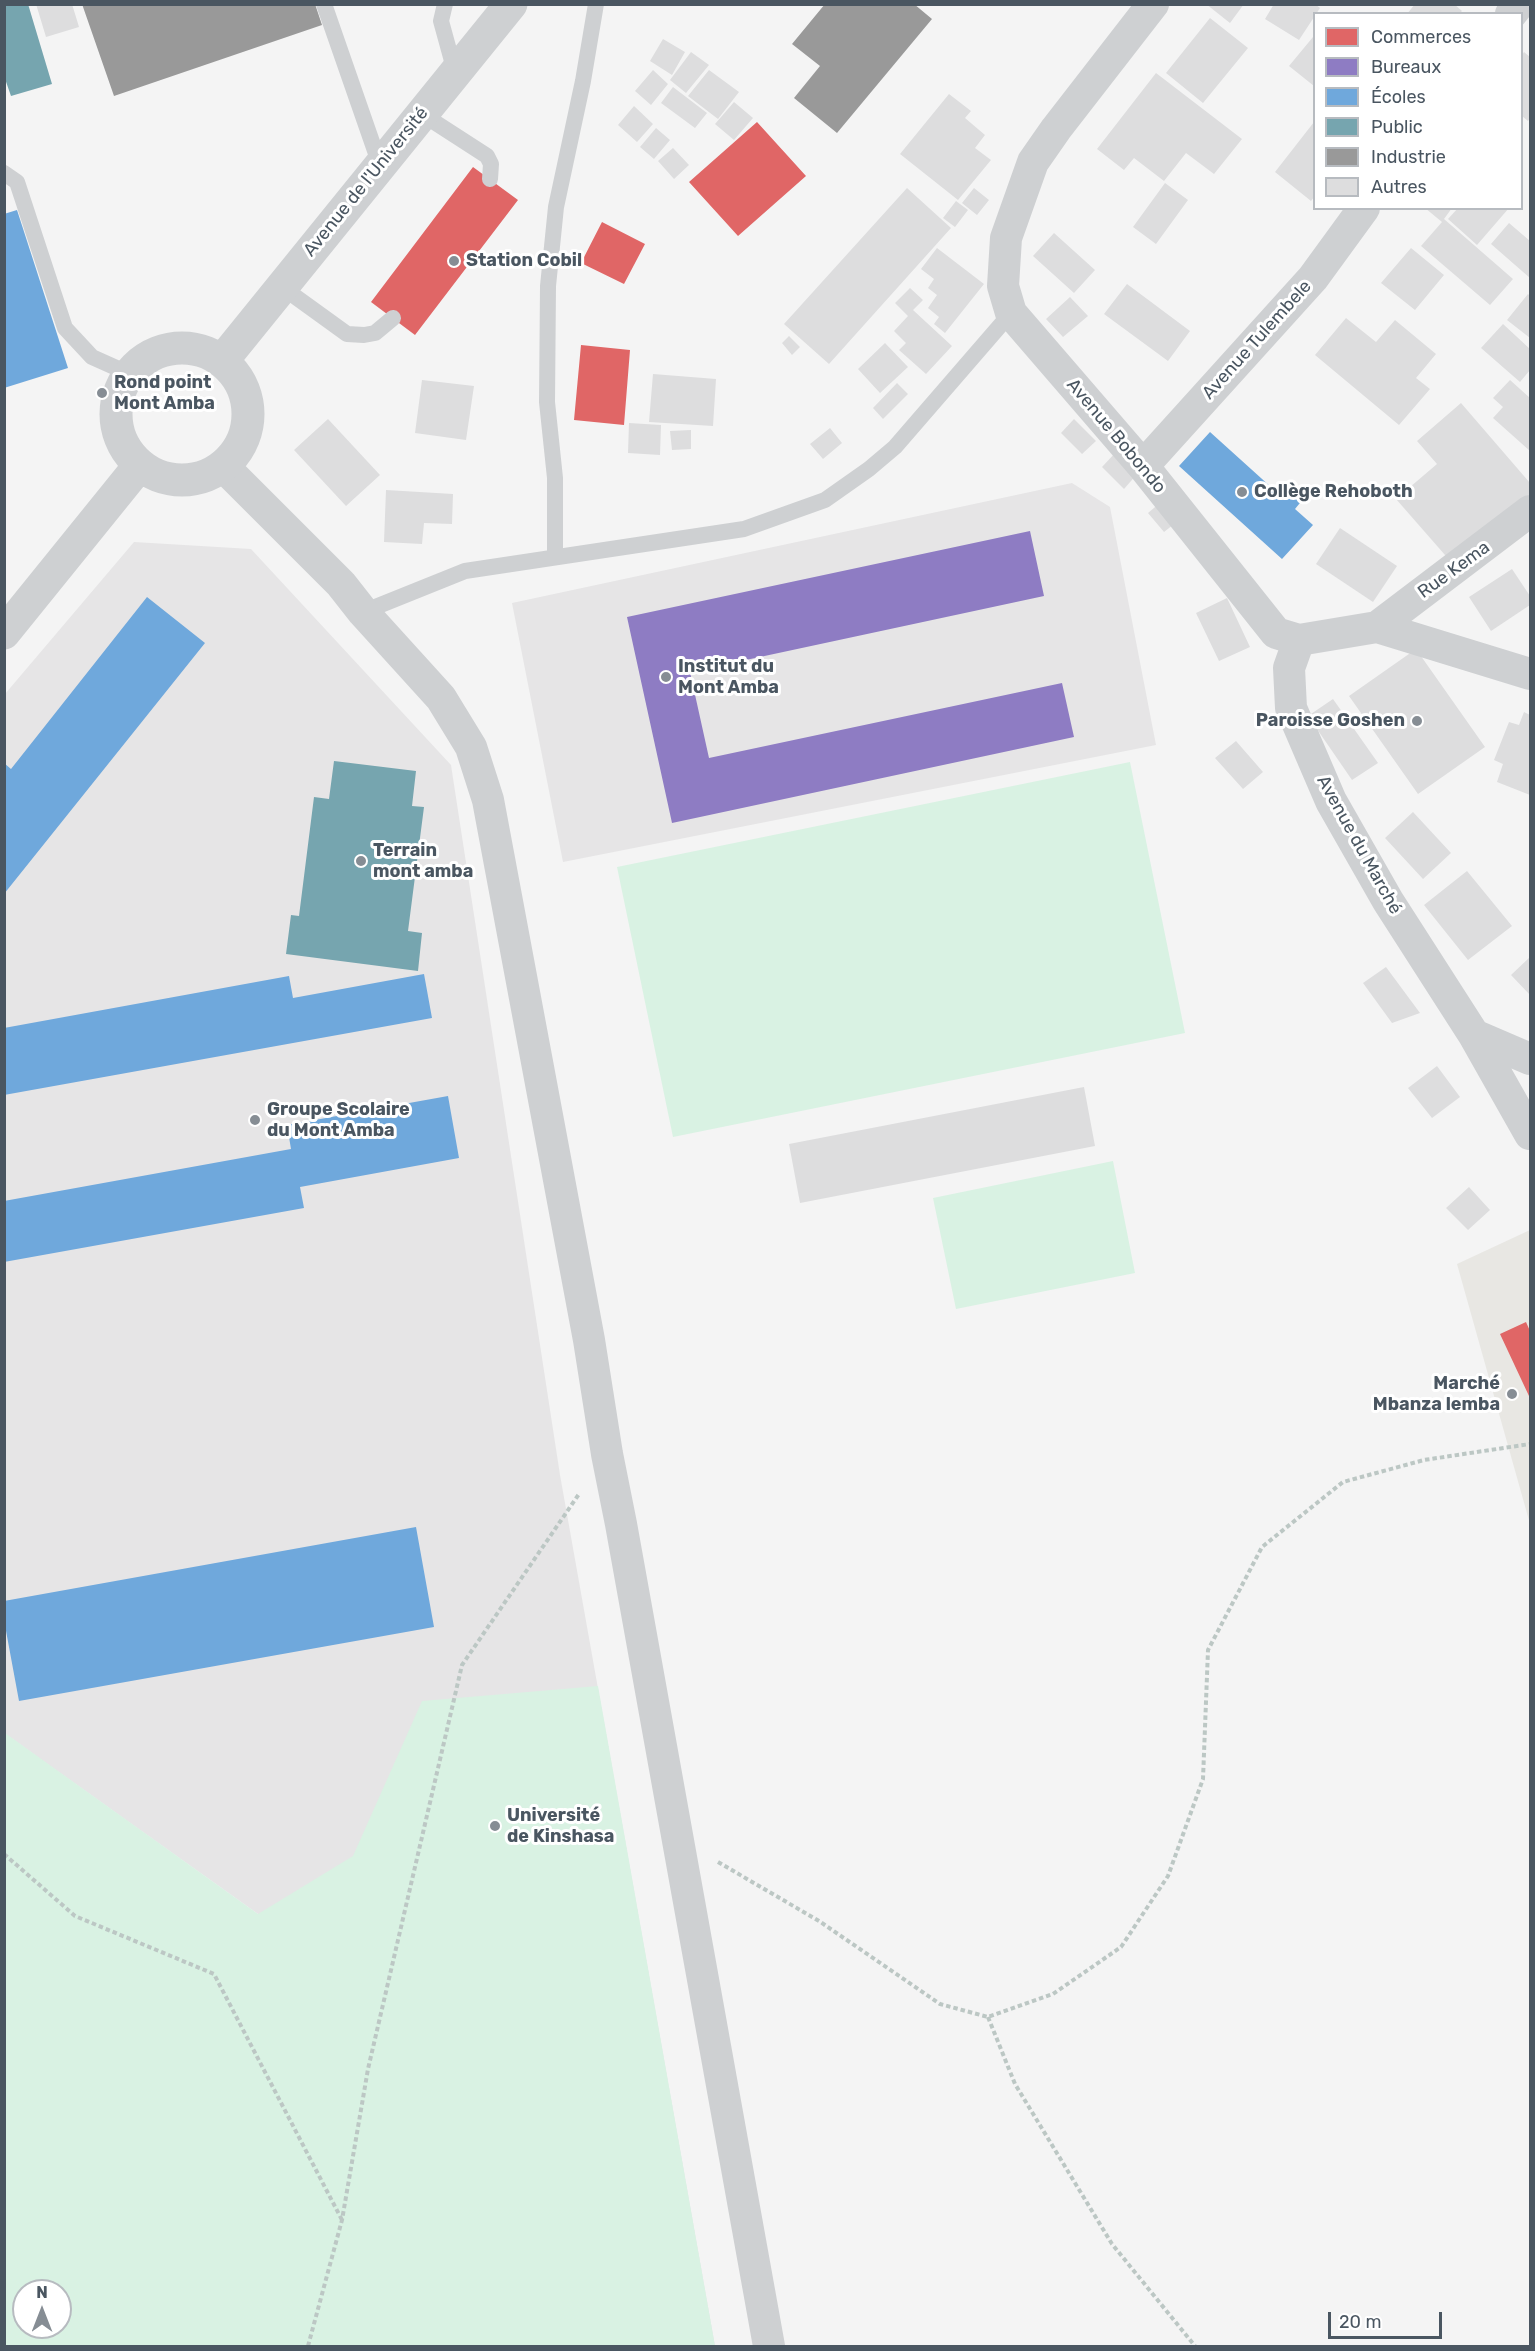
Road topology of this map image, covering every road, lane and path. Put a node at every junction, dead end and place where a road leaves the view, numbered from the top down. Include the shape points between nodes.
1 (324, 4) edge
2 (445, 4) edge
3 (511, 4) edge
4 (596, 4) edge
5 (1153, 4) edge
6 (455, 72) junction
7 (422, 114) junction
8 (380, 165) junction
9 (4, 173) edge
10 (490, 179) dead end
11 (1363, 210) edge
12 (282, 287) junction
13 (1011, 313) junction
14 (393, 318) dead end
15 (222, 360) junction
16 (130, 374) junction
17 (139, 466) junction
18 (1143, 466) junction
19 (224, 467) junction
20 (1530, 511) edge
21 (555, 557) junction
22 (363, 612) junction
23 (1377, 627) junction
24 (4, 633) edge
25 (1299, 640) junction
26 (1530, 674) edge
27 (1474, 1035) junction
28 (1530, 1059) edge
29 (1530, 1134) edge
30 (1530, 1444) edge
31 (607, 1454) junction
32 (678, 1839) junction
33 (4, 1854) edge
34 (988, 2017) junction
35 (342, 2220) junction
36 (308, 2346) edge
37 (770, 2346) edge
38 (1195, 2346) edge

1 - 8 lane
2 - 6 lane via 441,21
3 - 6 street, Avenue de l'Université
4 - 21 lane via 556,207 548,286 547,402 555,478
5 - 13 street, Avenue Bobondo via 1034,162 1006,238 1003,286
6 - 7 street, Avenue de l'Université
7 - 8 street, Avenue de l'Université
7 - 10 lane via 487,156
8 - 12 street, Avenue de l'Université
9 - 16 lane via 16,182 65,328 92,357
11 - 18 street, Avenue Tulembele via 1313,278
12 - 14 lane via 347,334 375,333
12 - 15 street, Avenue de l'Université
13 - 18 street, Avenue Bobondo
13 - 21 lane via 895,447 825,500 744,529
15 - 16 street via 195,348 165,349 139,362
15 - 19 street via 242,384 249,413 243,443
16 - 17 street via 121,385 114,414 120,442
17 - 19 street via 165,480 196,480
17 - 24 street
18 - 25 street, Avenue Bobondo via 1276,633
19 - 22 street via 341,584
20 - 23 street, Rue Kema
21 - 22 lane via 465,571
22 - 31 street via 441,698 471,747 488,800
23 - 25 street
23 - 26 street
25 - 27 street, Avenue du Marché via 1288,668 1291,708 1331,801 1388,901
27 - 28 street
27 - 29 street, Avenue du Marché
30 - 34 path via 1424,1460 1343,1482 1262,1547 1208,1650 1203,1779 1168,1876 1121,1947 1053,1994
31 - 32 street
31 - 35 path via 462,1665 368,2069
32 - 34 path via 819,1921 940,2004
32 - 37 street
33 - 35 path via 75,1916 214,1974
34 - 38 path via 1015,2084 1112,2244
35 - 36 path

